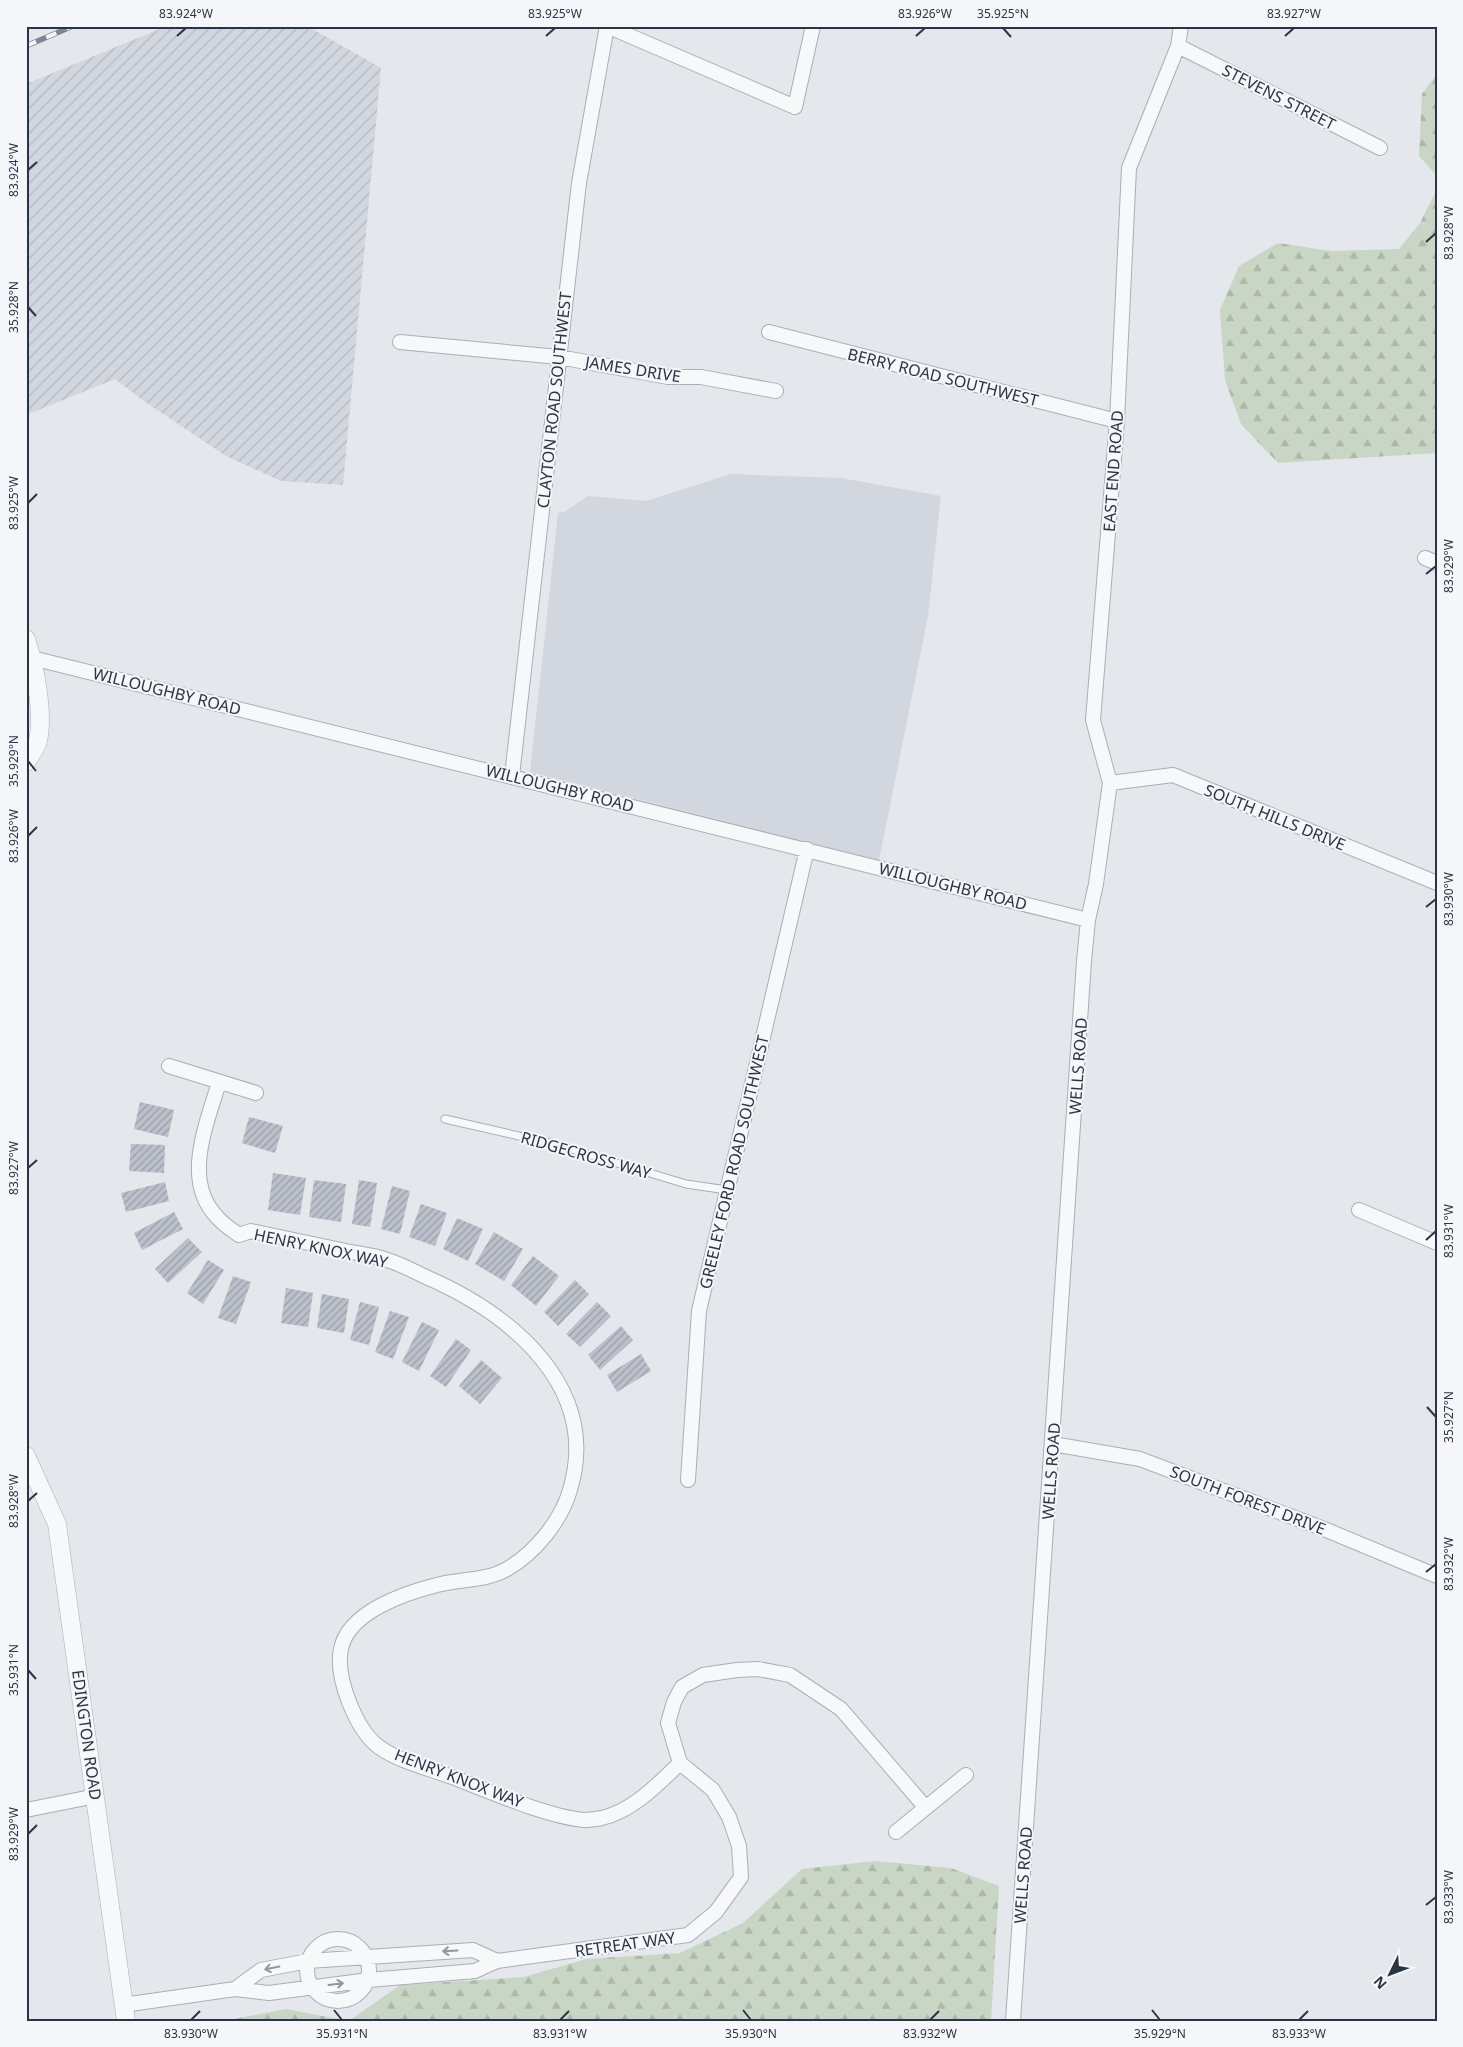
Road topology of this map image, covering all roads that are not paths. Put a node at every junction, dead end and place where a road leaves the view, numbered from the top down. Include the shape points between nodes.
1 (607, 26) edge
2 (813, 26) edge
3 (1181, 26) edge
4 (1178, 46) junction
5 (1380, 148) dead end
6 (769, 332) dead end
7 (400, 342) dead end
8 (559, 357) junction
9 (776, 391) dead end
10 (1117, 421) junction
11 (26, 639) edge
12 (32, 658) junction
13 (26, 762) edge
14 (512, 776) junction
15 (1110, 783) junction
16 (807, 849) junction
17 (1437, 883) edge
18 (1088, 920) junction
19 (169, 1066) dead end
20 (219, 1082) junction
21 (256, 1093) dead end
22 (445, 1119) dead end
23 (727, 1190) junction
24 (1359, 1210) dead end
25 (1437, 1243) edge
26 (1053, 1444) junction
27 (26, 1456) edge
28 (688, 1480) dead end
29 (1437, 1576) edge
30 (680, 1763) junction
31 (966, 1775) dead end
32 (96, 1796) junction
33 (926, 1808) junction
34 (26, 1810) edge
35 (896, 1832) dead end
36 (367, 1956) junction
37 (308, 1961) junction
38 (497, 1961) junction
39 (368, 1980) junction
40 (311, 1986) junction
41 (235, 1989) junction
42 (124, 2013) edge
43 (1013, 2021) edge

1 - 2 street, CLAYTON ROAD SOUTHWEST via 795,107
1 - 8 street, CLAYTON ROAD SOUTHWEST via 579,183
3 - 4 street, EAST END ROAD
4 - 5 street, STEVENS STREET
4 - 10 street, EAST END ROAD via 1129,168
6 - 10 street, BERRY ROAD SOUTHWEST
7 - 8 street, JAMES DRIVE
8 - 9 street, JAMES DRIVE via 668,377 702,377
8 - 14 street, CLAYTON ROAD SOUTHWEST
10 - 15 street, EAST END ROAD via 1093,720
11 - 12 street
12 - 13 street via 39,700 38,742
12 - 14 street, WILLOUGHBY ROAD
14 - 16 street, WILLOUGHBY ROAD
15 - 17 street, SOUTH HILLS DRIVE via 1173,775
15 - 18 street, EAST END ROAD
16 - 18 street, WILLOUGHBY ROAD
16 - 23 street, GREELEY FORD ROAD SOUTHWEST
18 - 26 street, WELLS ROAD
19 - 20 street
20 - 21 street
20 - 30 street, HENRY KNOX WAY via 201,1146 198,1172 202,1193 217,1217 239,1235 251,1231 388,1260 456,1290 500,1318 538,1354 560,1384 573,1417 578,1454 569,1493 554,1524 531,1552 505,1571 395,1598 352,1626 341,1648 341,1669 348,1699 363,1730 378,1746 398,1758 510,1798 586,1820 604,1818 625,1809
22 - 23 lane, RIDGECROSS WAY via 558,1145 686,1184
23 - 28 street, GREELEY FORD ROAD SOUTHWEST via 699,1311
24 - 25 street
26 - 29 street, SOUTH FOREST DRIVE via 1140,1459
26 - 43 street, WELLS ROAD
27 - 32 street, EDINGTON ROAD via 57,1524
30 - 33 street via 668,1723 682,1687 702,1675 758,1669 798,1680 841,1709
30 - 38 street, RETREAT WAY via 713,1790 729,1817 739,1846 741,1877 711,1917 688,1935
31 - 33 street
32 - 34 street
32 - 42 street, EDINGTON ROAD
33 - 35 street
36 - 37 street
36 - 37 street via 357,1944 343,1939 328,1940 315,1948
38 -> 36 street via 473,1950
36 - 39 street
37 - 40 street via 306,1974
37 -> 41 street via 261,1970
38 - 39 street, RETREAT WAY via 475,1971
40 -> 39 street via 319,1996 342,2002 354,1998
40 - 41 street via 269,1993
41 - 42 street

